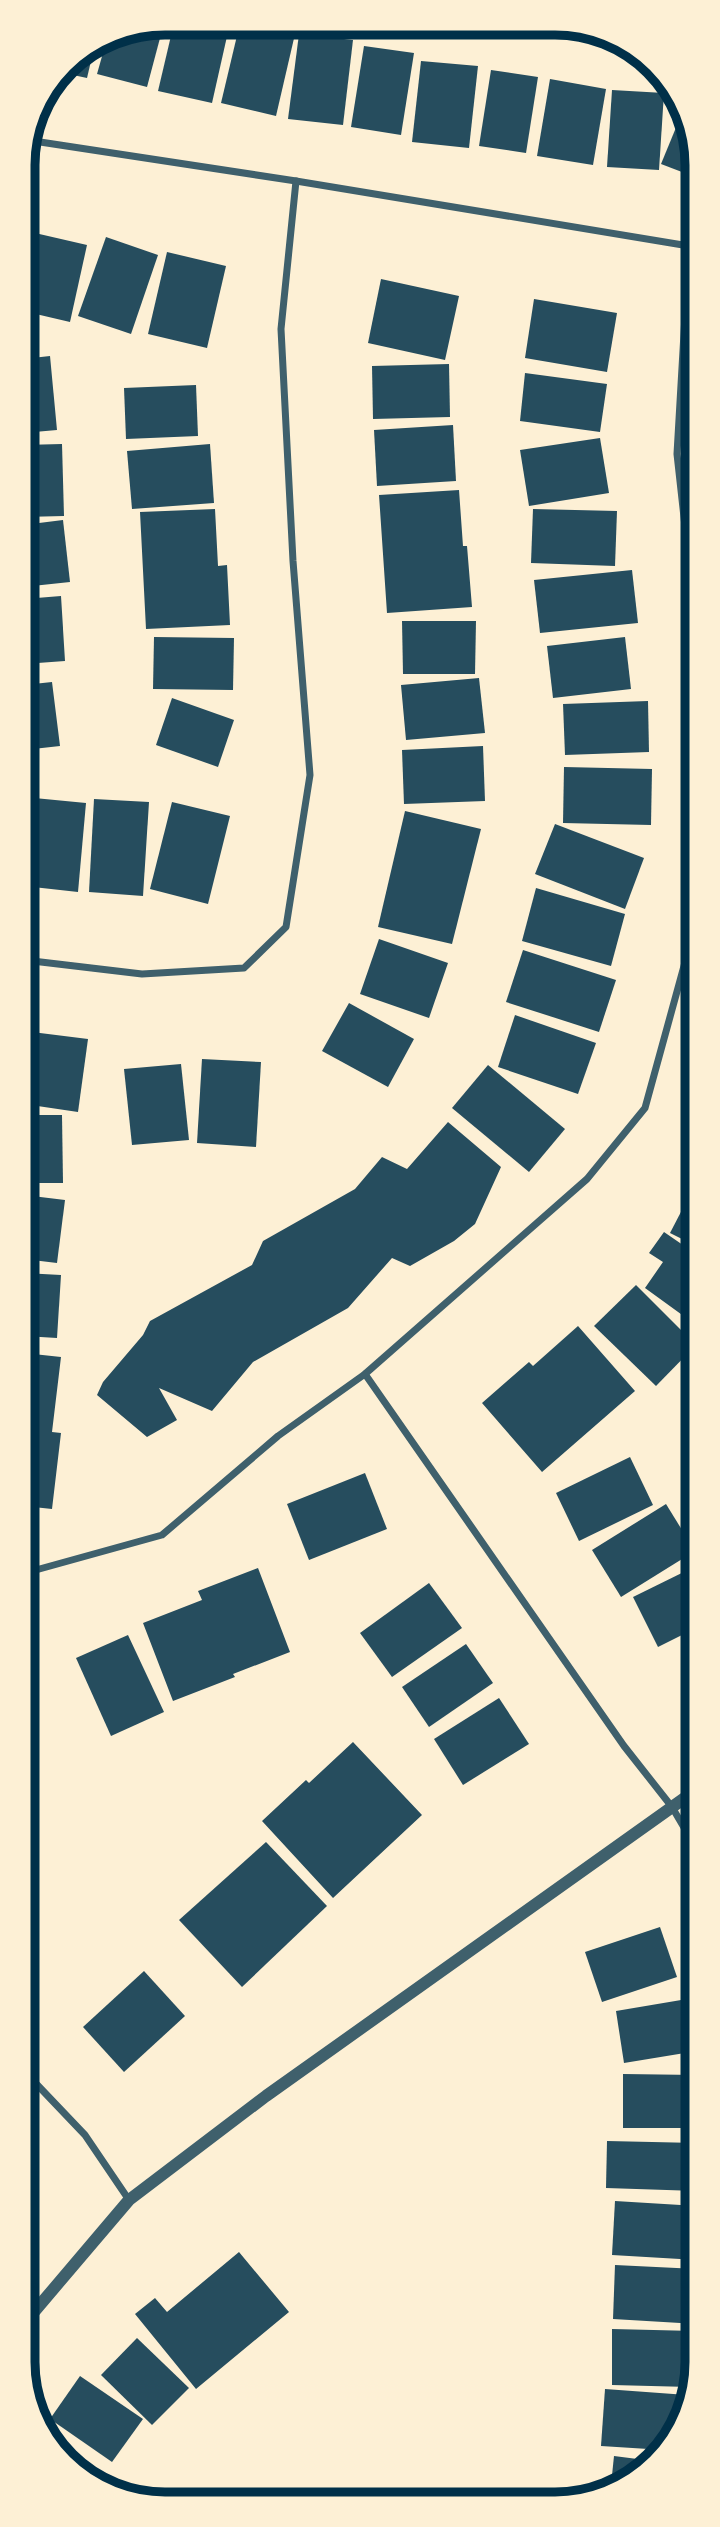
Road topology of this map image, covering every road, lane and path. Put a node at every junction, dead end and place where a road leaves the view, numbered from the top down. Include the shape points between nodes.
1 (37, 142) edge
2 (296, 181) junction
3 (685, 246) edge
4 (685, 344) edge
5 (685, 526) edge
6 (35, 961) edge
7 (685, 962) edge
8 (365, 1374) junction
9 (35, 1570) edge
10 (685, 1798) edge
11 (672, 1807) junction
12 (685, 1829) edge
13 (35, 2082) edge
14 (129, 2200) junction
15 (35, 2310) edge

1 - 2 street
2 - 3 street
2 - 6 street via 281,329 310,775 286,927 244,968 142,974
4 - 5 street via 677,454
7 - 8 street via 645,1108 587,1179
8 - 9 street via 278,1436 162,1535
8 - 11 street via 624,1746
10 - 11 street
11 - 12 street
11 - 14 street via 266,2096
13 - 14 street via 85,2135
14 - 15 street

